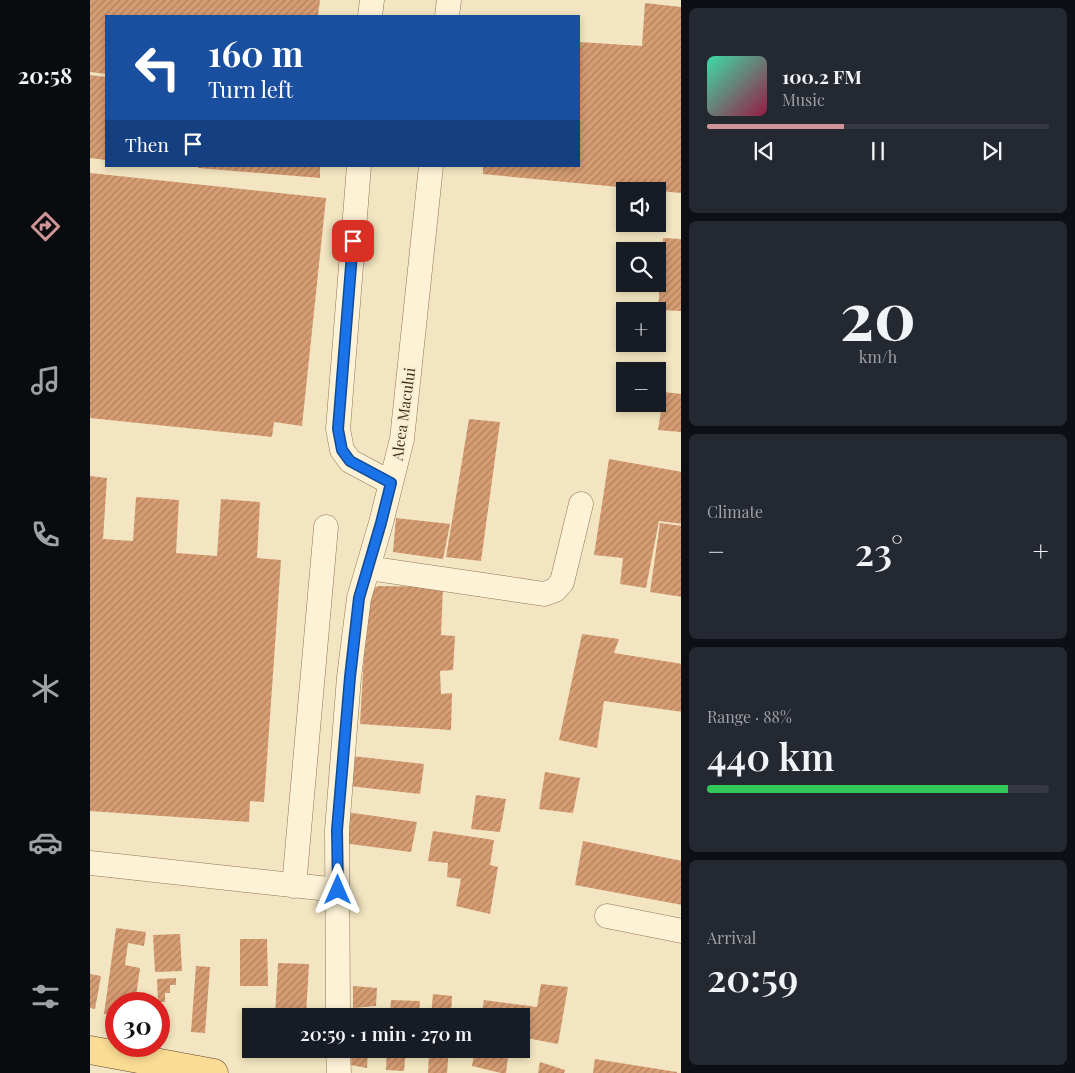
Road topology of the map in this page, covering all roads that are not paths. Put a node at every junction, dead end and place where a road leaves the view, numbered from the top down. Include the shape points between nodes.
1 (372, 0) edge
2 (449, 0) edge
3 (370, 15) edge
4 (447, 15) edge
5 (359, 167) edge
6 (431, 167) edge
7 (391, 483) junction
8 (581, 504) dead end
9 (326, 527) dead end
10 (368, 568) junction
11 (90, 863) edge
12 (294, 886) junction
13 (338, 890) junction
14 (607, 916) dead end
15 (681, 931) edge
16 (338, 1008) edge
17 (90, 1050) edge
18 (338, 1058) edge
19 (90, 1067) edge
20 (121, 1073) edge
21 (214, 1073) edge
22 (338, 1073) edge

1 - 3 street
2 - 4 street
5 - 7 street via 338,429 342,450 350,461
6 - 7 street, Aleea Macului via 402,439
7 - 10 street, Aleea Macului
8 - 10 street via 562,582 555,590 544,594
9 - 12 street
10 - 13 street, Aleea Macului via 359,598 350,677 337,830
11 - 12 street
12 - 13 street
13 - 16 street, Aleea Macului
14 - 15 street
17 - 21 main road
18 - 22 street
19 - 20 main road

